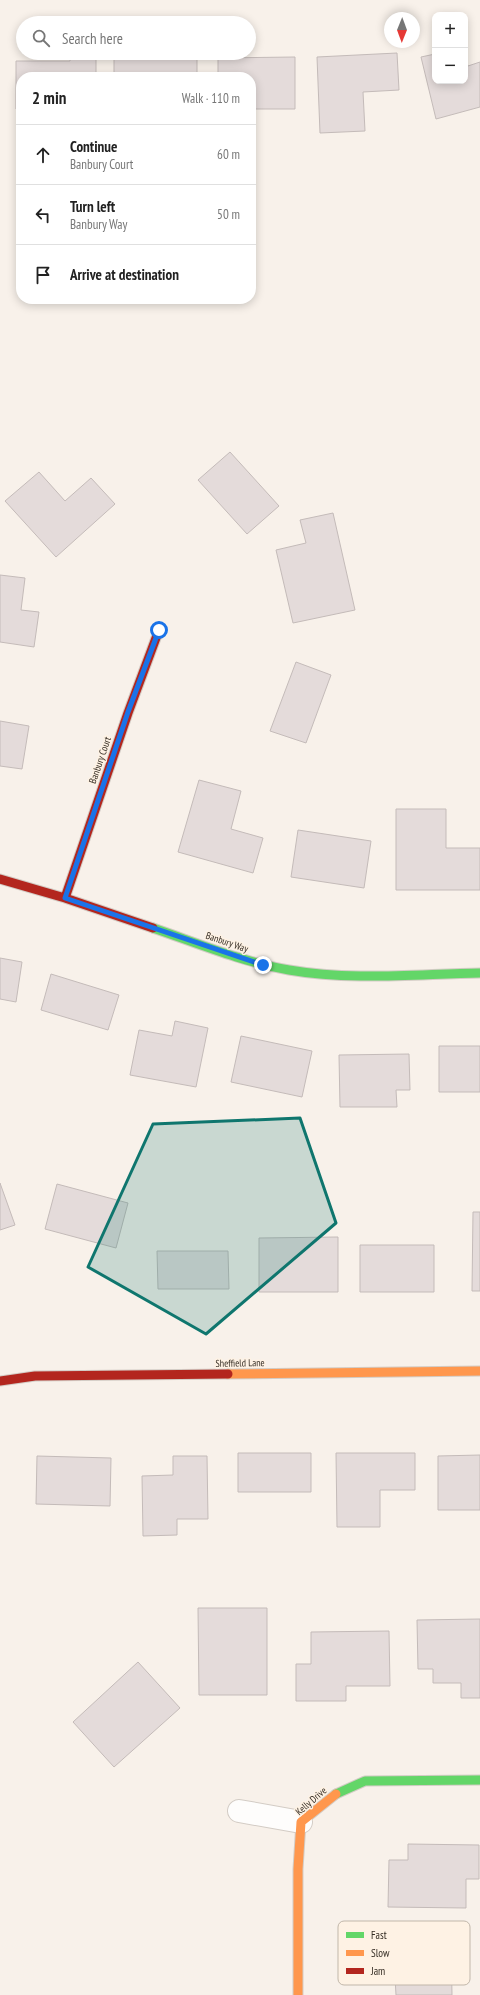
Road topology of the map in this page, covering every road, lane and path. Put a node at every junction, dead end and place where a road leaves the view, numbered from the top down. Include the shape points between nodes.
1 (159, 630) dead end
2 (0, 879) edge
3 (65, 898) junction
4 (480, 973) edge
5 (480, 1371) edge
6 (0, 1381) edge
7 (480, 1780) edge
8 (239, 1811) dead end
9 (301, 1822) junction
10 (298, 1995) edge

1 - 3 street, Banbury Court via 128,712
2 - 3 street, Banbury Way
3 - 4 street, Banbury Way via 290,972 336,976
5 - 6 street, Sheffield Lane via 34,1376
7 - 9 street, Kelly Drive via 365,1781 331,1796
8 - 9 street
9 - 10 street, Kelly Drive via 298,1869

